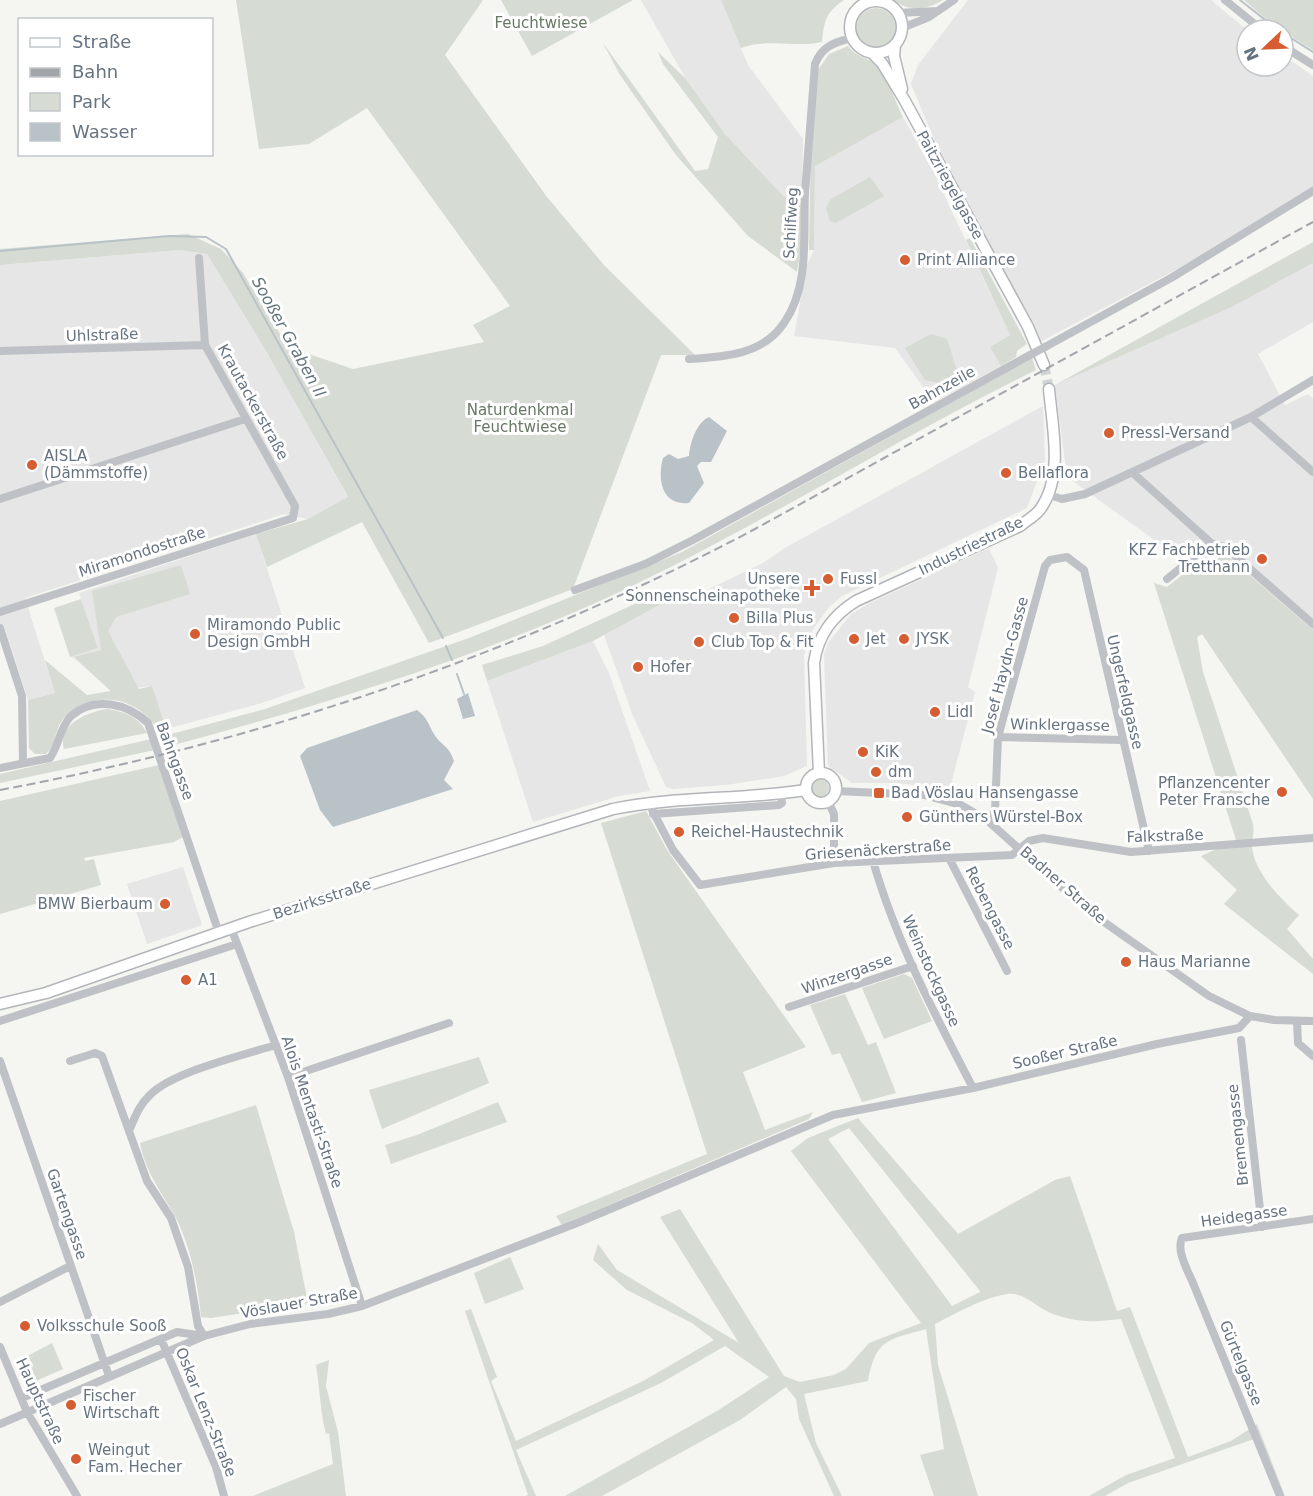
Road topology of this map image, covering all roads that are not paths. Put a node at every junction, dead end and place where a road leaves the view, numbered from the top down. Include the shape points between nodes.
1 (954, 0) edge
2 (1225, 0) edge
3 (868, 1) edge
4 (885, 2) edge
5 (937, 11) junction
6 (897, 13) junction
7 (1247, 18) edge
8 (902, 28) junction
9 (852, 38) junction
10 (895, 45) junction
11 (872, 53) junction
12 (1295, 54) edge
13 (1313, 65) edge
14 (905, 101) junction
15 (1313, 191) edge
16 (200, 258) dead end
17 (205, 345) junction
18 (0, 351) edge
19 (689, 359) dead end
20 (1044, 365) tunnel mouth
21 (1313, 380) edge
22 (1049, 388) tunnel mouth
23 (1251, 417) junction
24 (245, 419) junction
25 (1313, 471) edge
26 (1133, 473) junction
27 (1049, 495) junction
28 (0, 499) edge
29 (293, 518) joint
30 (1211, 543) junction
31 (1056, 557) joint
32 (1167, 579) dead end
33 (575, 590) dead end
34 (0, 612) edge
35 (1313, 624) edge
36 (0, 628) edge
37 (998, 737) junction
38 (1122, 740) junction
39 (23, 763) junction
40 (0, 768) edge
41 (819, 773) junction
42 (806, 790) junction
43 (836, 791) junction
44 (781, 794) junction
45 (828, 801) junction
46 (648, 802) junction
47 (652, 814) junction
48 (988, 821) junction
49 (1313, 838) edge
50 (1021, 848) junction
51 (1149, 851) junction
52 (949, 858) junction
53 (873, 861) junction
54 (834, 863) junction
55 (231, 928) junction
56 (219, 933) junction
57 (237, 944) junction
58 (913, 966) junction
59 (1007, 971) dead end
60 (0, 1004) edge
61 (789, 1007) dead end
62 (1250, 1016) junction
63 (0, 1021) edge
64 (1313, 1021) edge
65 (1297, 1022) junction
66 (449, 1023) dead end
67 (1241, 1040) dead end
68 (276, 1045) junction
69 (1313, 1056) edge
70 (0, 1061) edge
71 (70, 1061) dead end
72 (288, 1077) junction
73 (973, 1088) junction
74 (881, 1107) joint
75 (129, 1131) junction
76 (1313, 1219) edge
77 (1262, 1227) junction
78 (1180, 1240) joint
79 (70, 1266) junction
80 (0, 1302) edge
81 (362, 1306) junction
82 (204, 1336) junction
83 (161, 1339) junction
84 (0, 1347) edge
85 (168, 1352) junction
86 (103, 1362) junction
87 (109, 1377) junction
88 (22, 1398) junction
89 (27, 1412) junction
90 (0, 1424) edge
91 (77, 1496) edge
92 (224, 1496) edge
93 (1280, 1496) edge

1 - 5 street
2 - 7 street
3 - 4 main road
3 - 9 main road via 851,21
4 - 6 main road
5 - 6 street
5 - 8 street
6 - 8 main road
8 - 10 main road
9 - 11 main road via 860,48
9 - 19 street, Schilfweg via 832,43 815,64 805,196 805,258 793,306 784,324 744,352
10 - 11 main road via 885,52
10 - 14 main road, Paitzriegelgasse
11 - 14 main road, Paitzriegelgasse
12 - 13 street
14 - 20 main road, Paitzriegelgasse via 1028,327
15 - 33 street, Bahnzeile, bridge via 1171,278 693,540 645,564
16 - 17 street, Krautackerstraße
17 - 18 street, Uhlstraße
17 - 24 street, Krautackerstraße
21 - 23 street
22 - 27 main road via 1054,452
23 - 25 street
23 - 26 street
24 - 28 street
24 - 29 street, Krautackerstraße via 295,506
26 - 27 street via 1085,494 1062,499
26 - 30 street
27 - 41 main road, Industriestraße via 1040,510 1020,526 856,601 837,614 816,647 814,663
29 - 34 street, Miramondostraße
30 - 32 street
30 - 35 street via 1225,547
31 - 37 street, Josef Haydn-Gasse via 1045,566
31 - 38 street, Ungerfeldgasse via 1067,557 1084,570
36 - 39 street via 22,696
37 - 38 street, Winklergasse
37 - 48 street, Josef Haydn-Gasse via 995,811
38 - 51 street, Ungerfeldgasse
39 - 40 street
39 - 56 street, Bahngasse via 50,758 71,716 85,709 114,704 138,713 148,723
41 - 42 main road via 808,781
41 - 43 main road via 832,778
42 - 44 main road
42 - 45 main road via 814,801
43 - 45 main road
43 - 48 street, Badner Straße via 943,798
44 - 46 main road
44 - 47 street via 779,805
45 - 54 street via 834,814
46 - 47 street
46 - 55 main road, Bezirksstraße via 559,824
47 - 54 street, Griesenäckerstraße via 700,885
48 - 50 street, Badner Straße
49 - 51 street, Falkstraße
50 - 51 street, Falkstraße via 1029,841 1043,838 1106,850
50 - 52 street, Griesenäckerstraße via 1012,855
50 - 62 street, Badner Straße via 1087,910 1209,996
52 - 53 street, Griesenäckerstraße
52 - 59 street, Rebengasse
53 - 54 street, Griesenäckerstraße
53 - 58 street, Weinstockgasse via 884,900
55 - 56 main road, Bezirksstraße
55 - 57 street, Alois Mentasti-Straße
56 - 60 main road, Bezirksstraße via 46,993
57 - 63 street
57 - 68 street, Alois Mentasti-Straße
58 - 61 street, Winzergasse
58 - 73 street, Weinstockgasse
62 - 65 street, Badner Straße
62 - 73 street, Sooßer Straße via 1239,1028
64 - 65 street, Badner Straße
65 - 69 street via 1298,1043
66 - 72 street
67 - 77 street, Bremengasse
68 - 72 street, Alois Mentasti-Straße
68 - 75 street via 172,1079 151,1093
70 - 79 street, Gartengasse
71 - 75 street via 95,1053 102,1056
72 - 81 street, Alois Mentasti-Straße
73 - 74 street, Sooßer Straße
74 - 81 street, Vöslauer Straße via 833,1116
75 - 82 street via 147,1180 171,1218 188,1267 198,1326
76 - 77 street, Heidegasse
77 - 78 street, Heidegasse
78 - 93 street, Gürtelgasse via 1180,1250
79 - 80 street
79 - 86 street, Gartengasse
81 - 82 street, Vöslauer Straße via 250,1324
82 - 83 street, Vöslauer Straße via 177,1332
82 - 85 street, Vöslauer Straße
83 - 85 street, Oskar Lenz-Straße
83 - 86 street, Vöslauer Straße
84 - 88 street, Hauptstraße
85 - 87 street, Vöslauer Straße
85 - 92 street, Oskar Lenz-Straße via 216,1467
86 - 87 street, Gartengasse
86 - 88 street, Vöslauer Straße
87 - 89 street, Vöslauer Straße
88 - 89 street, Hauptstraße
89 - 90 street, Vöslauer Straße
89 - 91 street, Hauptstraße

